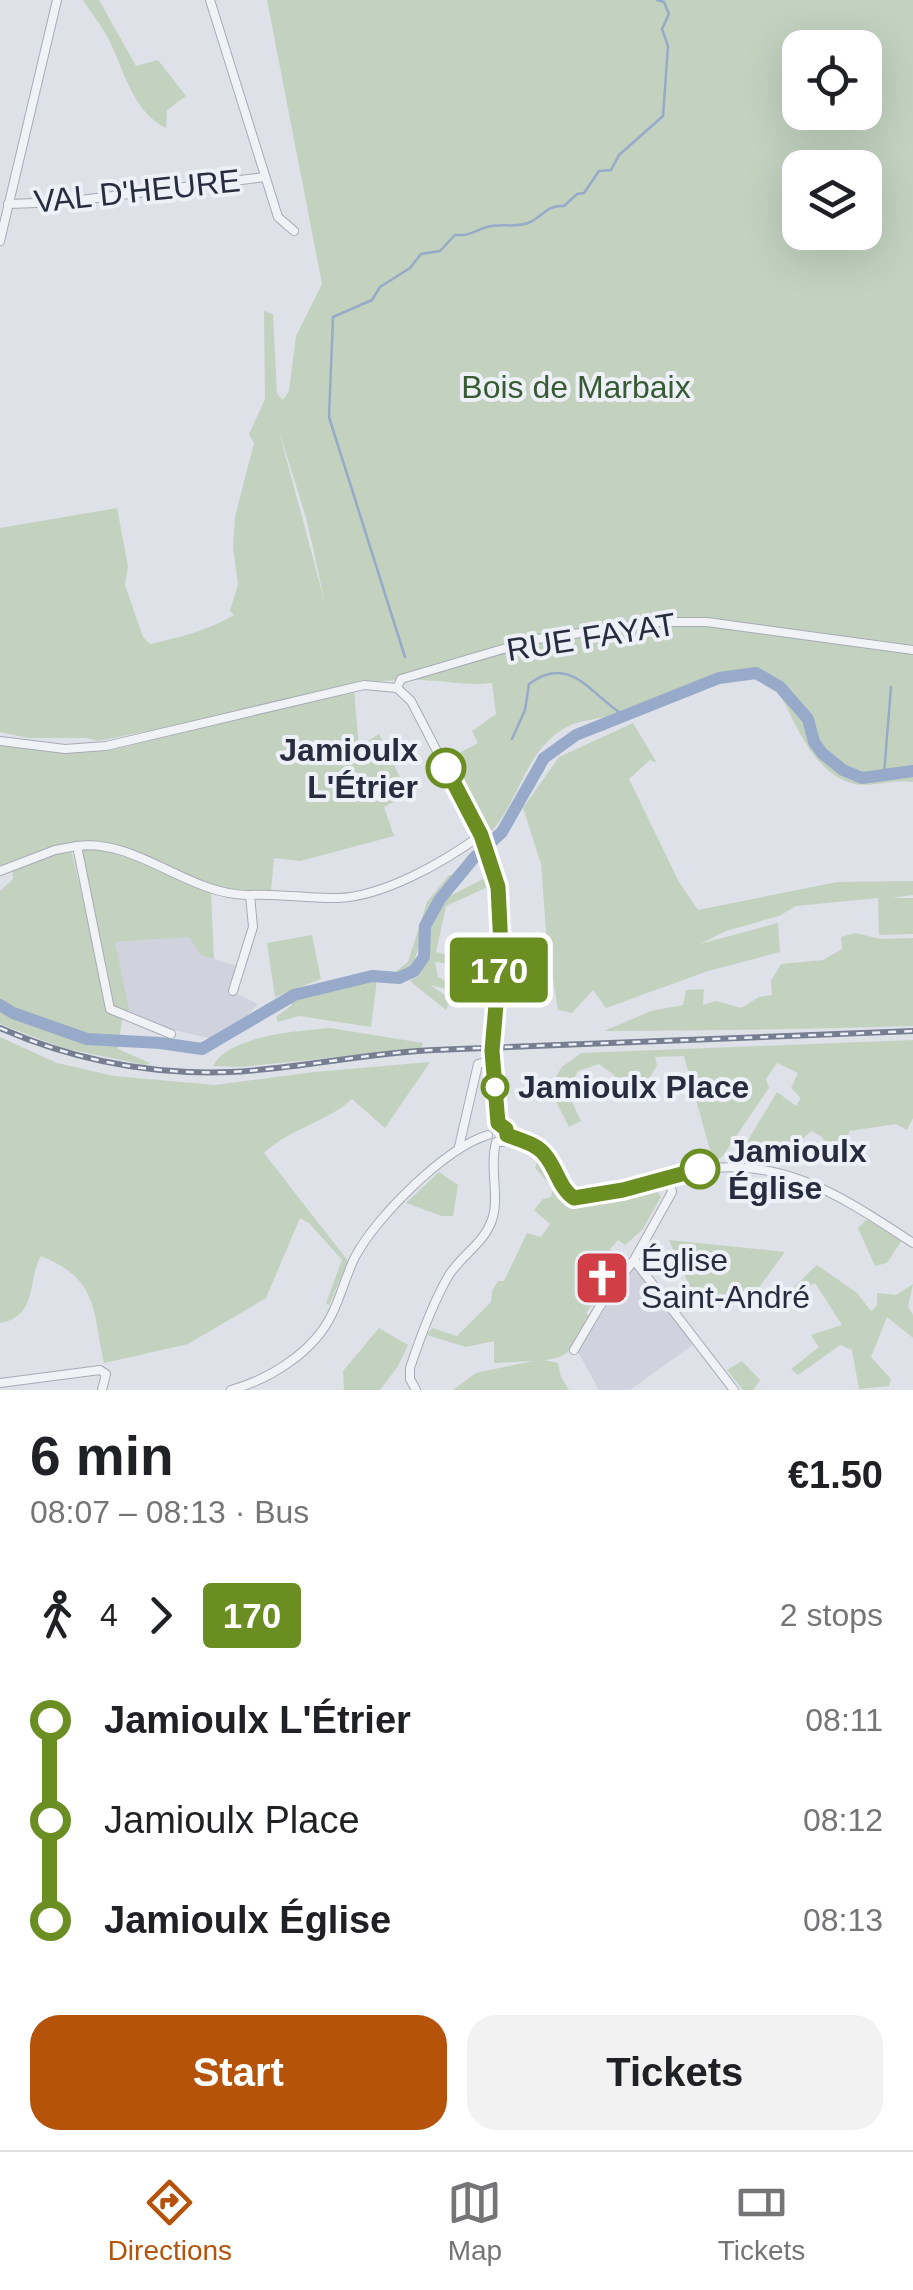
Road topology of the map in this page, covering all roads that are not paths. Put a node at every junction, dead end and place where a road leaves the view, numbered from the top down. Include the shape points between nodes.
1 (57, 0) edge
2 (210, 0) edge
3 (265, 177) junction
4 (8, 204) junction
5 (294, 230) dead end
6 (0, 242) edge
7 (913, 650) edge
8 (398, 688) junction
9 (0, 740) edge
10 (482, 836) junction
11 (77, 846) junction
12 (0, 871) edge
13 (250, 895) junction
14 (233, 991) dead end
15 (171, 1034) dead end
16 (493, 1060) junction
17 (498, 1123) junction
18 (507, 1135) junction
19 (492, 1139) junction
20 (459, 1147) junction
21 (669, 1176) junction
22 (913, 1243) edge
23 (634, 1260) junction
24 (574, 1350) dead end
25 (0, 1384) edge
26 (102, 1390) edge
27 (231, 1390) edge
28 (416, 1390) edge
29 (734, 1390) edge

1 - 4 street
2 - 3 street, VAL D'HEURE
3 - 4 street, VAL D'HEURE
3 - 5 street, VAL D'HEURE via 278,217
4 - 6 street
7 - 8 street, RUE FAYAT via 707,622 660,622 510,646 401,679
8 - 9 street via 364,686 106,746 65,749
8 - 10 street
10 - 13 street via 368,894
10 - 16 street via 499,900
11 - 12 street
11 - 13 street via 160,865 220,894
11 - 15 street via 110,1009
13 - 14 street via 253,926
16 - 17 street
16 - 20 street via 476,1067
17 - 18 street
17 - 19 street via 490,1126
18 - 19 street via 502,1142
18 - 21 street via 546,1156 574,1198
19 - 20 street
19 - 28 street via 490,1223 450,1274 414,1358 410,1379
20 - 27 street via 372,1230 331,1318 308,1346 276,1371
21 - 22 street via 720,1165 796,1176
21 - 23 street via 672,1192
23 - 24 street
23 - 29 street
25 - 26 street via 100,1370 106,1374

